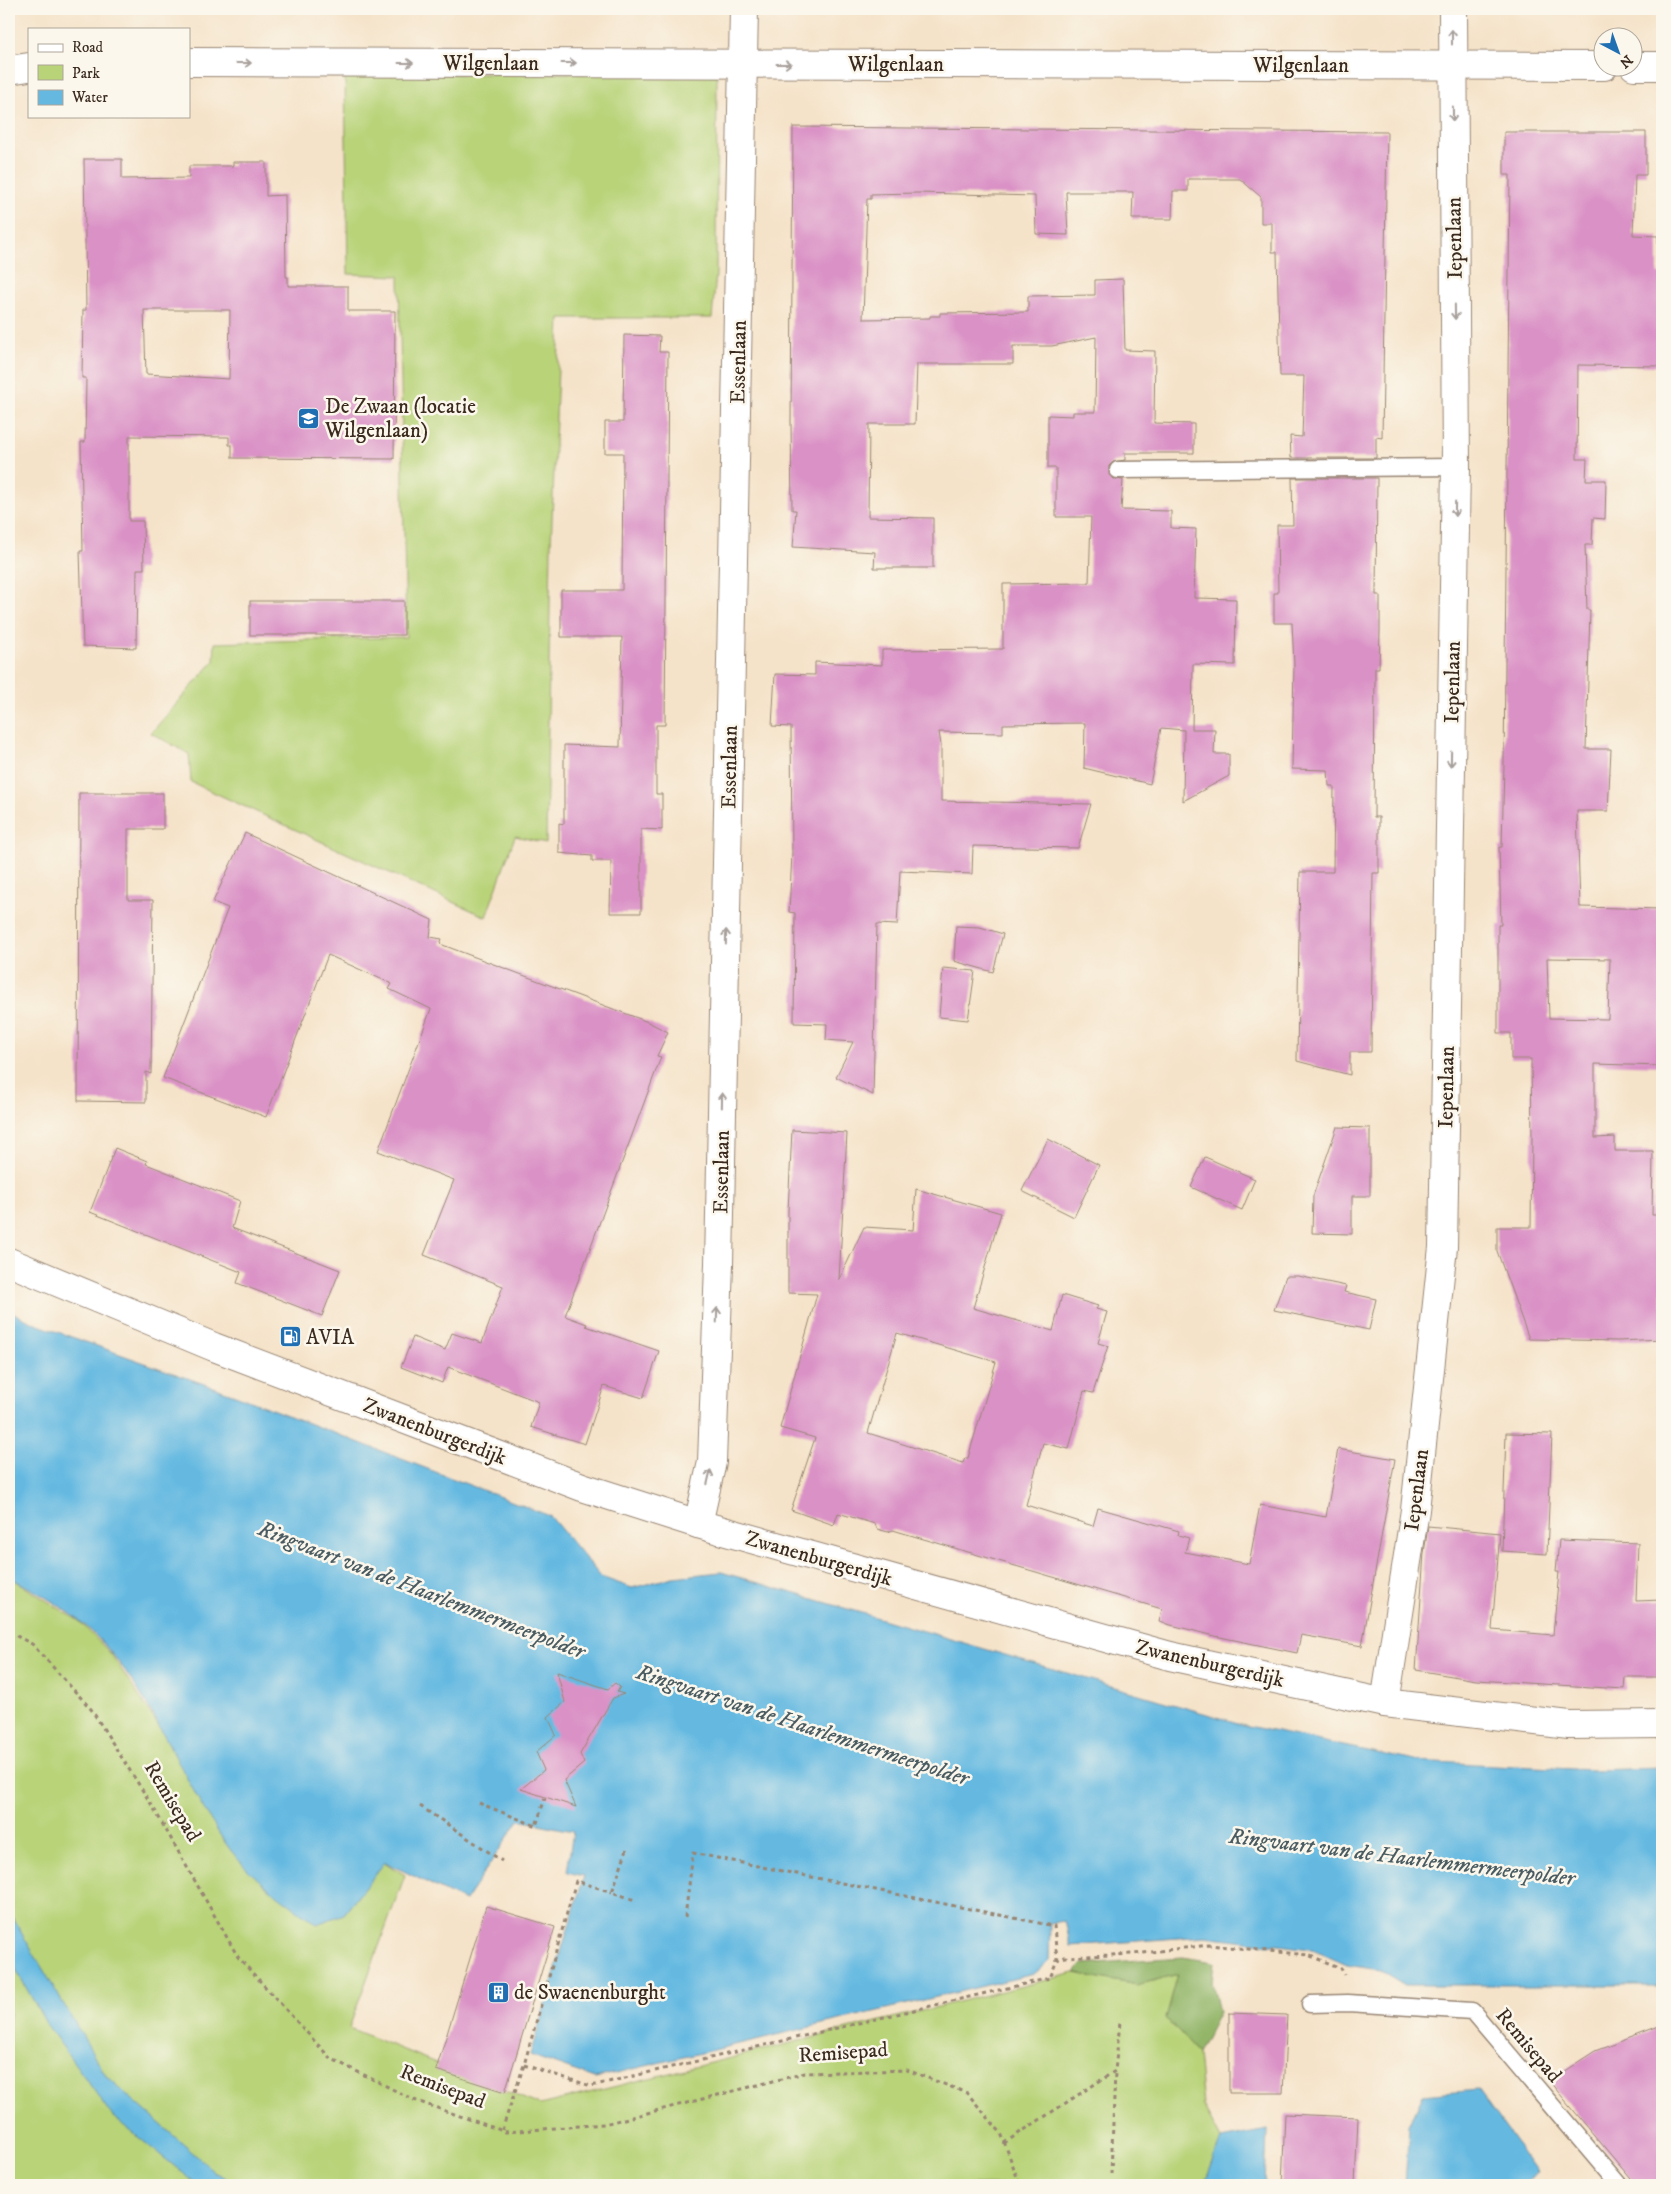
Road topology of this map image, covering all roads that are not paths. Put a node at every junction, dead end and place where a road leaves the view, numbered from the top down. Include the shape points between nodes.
1 (744, 9) edge
2 (1453, 9) edge
3 (190, 62) edge
4 (744, 64) junction
5 (1452, 66) junction
6 (1594, 66) edge
7 (1644, 66) edge
8 (1662, 66) edge
9 (28, 67) edge
10 (9, 70) edge
11 (1456, 467) junction
12 (1118, 470) dead end
13 (9, 1262) edge
14 (698, 1524) junction
15 (1385, 1703) junction
16 (1662, 1724) edge
17 (1310, 2004) dead end
18 (1619, 2185) edge

1 - 4 street, Essenlaan
5 -> 2 street, Iepenlaan
3 -> 4 street, Wilgenlaan
4 -> 5 street, Wilgenlaan
14 -> 4 street, Essenlaan via 712,1462 719,1264
5 - 6 street, Wilgenlaan
5 -> 11 street, Iepenlaan
7 - 8 street
9 - 10 street
11 - 12 lane
11 -> 15 street, Iepenlaan via 1443,1247 1415,1510
13 - 14 street, Zwanenburgerdijk via 214,1347 573,1484
14 - 15 street, Zwanenburgerdijk via 1170,1656
15 - 16 street, Zwanenburgerdijk via 1569,1725
17 - 18 lane, Remisepad via 1472,2010

